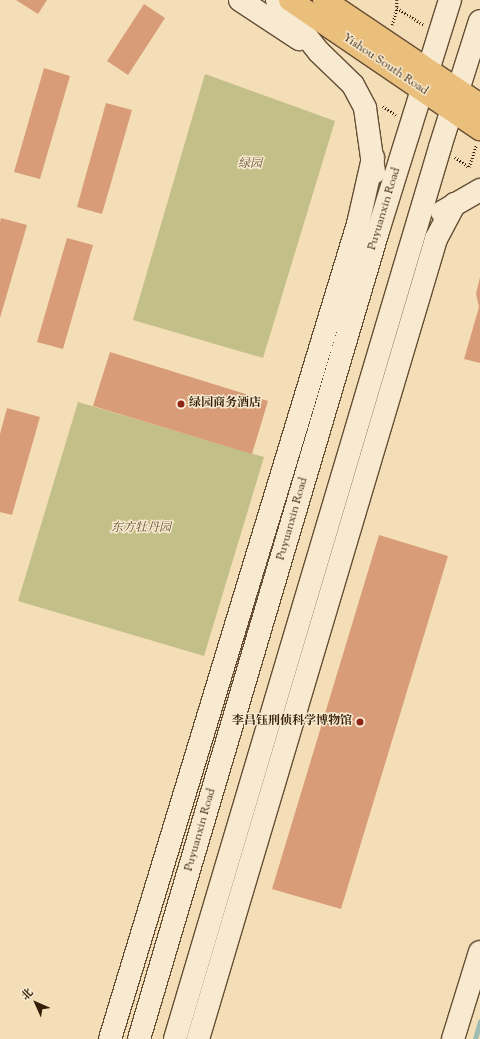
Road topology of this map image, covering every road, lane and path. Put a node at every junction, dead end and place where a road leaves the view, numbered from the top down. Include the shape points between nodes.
1 (240, 0) edge
2 (277, 0) edge
3 (290, 0) edge
4 (324, 0) edge
5 (397, 0) edge
6 (450, 0) edge
7 (397, 8) dead end
8 (480, 21) edge
9 (319, 52) junction
10 (425, 80) junction
11 (455, 100) junction
12 (480, 106) edge
13 (480, 128) edge
14 (373, 158) junction
15 (480, 190) edge
16 (455, 204) junction
17 (378, 231) junction
18 (410, 249) junction
19 (480, 952) edge
20 (110, 1039) edge
21 (139, 1039) edge
22 (175, 1039) edge
23 (198, 1039) edge
24 (453, 1039) edge

1 - 9 street
2 - 9 street
3 - 10 main road, Yishou South Road
4 - 10 main road, Yishou South Road
5 - 7 path
6 - 10 street, Puyuanxin Road
8 - 11 street
9 - 14 street via 353,86 365,108
10 - 11 main road, Yishou South Road
10 - 17 street, Puyuanxin Road
11 - 12 main road, Yishou South Road
11 - 13 main road, Yishou South Road
11 - 18 street
14 - 17 street
14 - 20 street via 358,224
15 - 16 street
16 - 18 street via 440,214
16 - 23 street via 436,239
17 - 21 street, Puyuanxin Road
18 - 22 street
19 - 24 street

